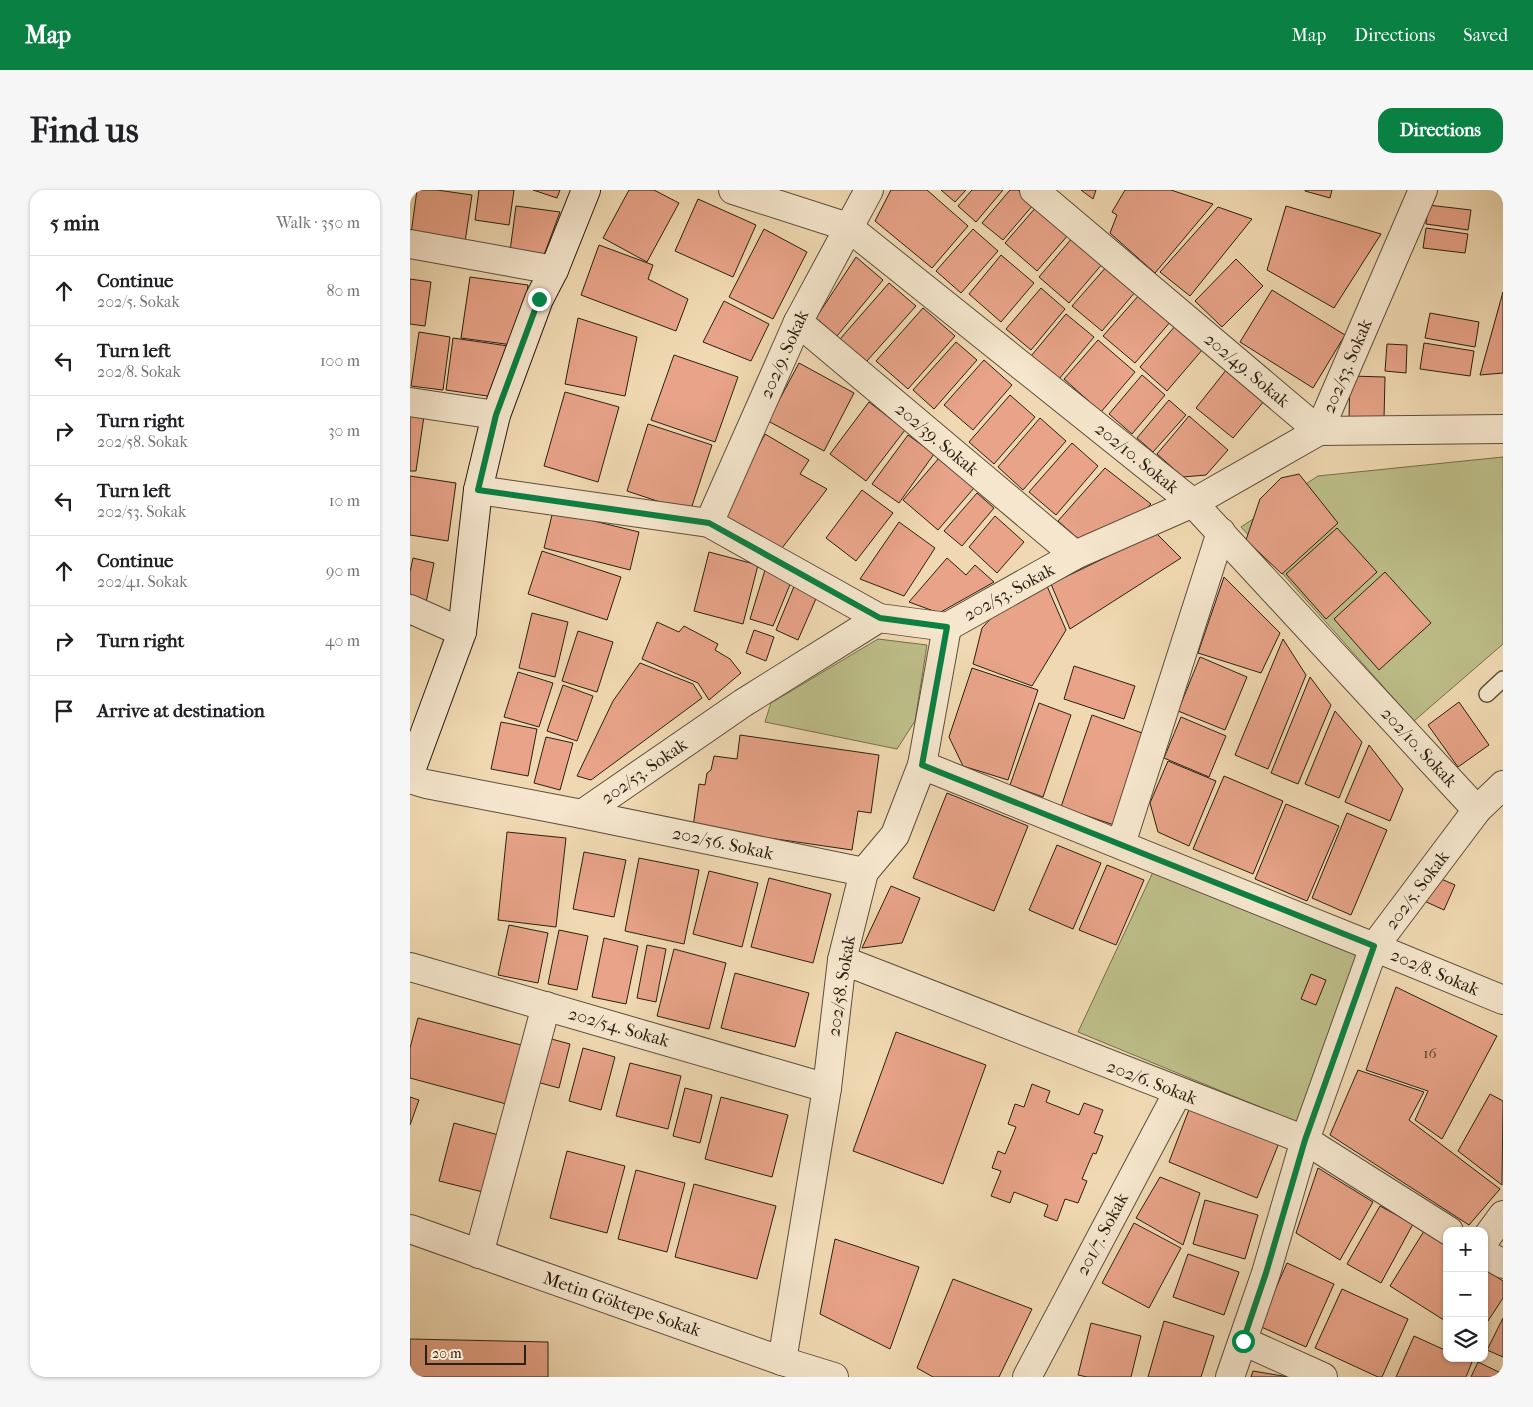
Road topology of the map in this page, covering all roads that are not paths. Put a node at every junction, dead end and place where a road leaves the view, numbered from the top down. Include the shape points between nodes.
1 (586, 190) edge
2 (733, 190) edge
3 (869, 190) edge
4 (1034, 190) edge
5 (1423, 190) edge
6 (848, 227) junction
7 (410, 244) edge
8 (554, 270) junction
9 (798, 322) junction
10 (410, 402) edge
11 (496, 415) junction
12 (1503, 429) edge
13 (1319, 430) junction
14 (478, 490) junction
15 (1193, 503) junction
16 (709, 523) junction
17 (1221, 532) junction
18 (1075, 555) junction
19 (410, 609) edge
20 (880, 618) junction
21 (947, 627) junction
22 (462, 632) junction
23 (1503, 679) edge
24 (1487, 694) dead end
25 (922, 765) junction
26 (410, 773) edge
27 (410, 779) edge
28 (1503, 786) edge
29 (1477, 810) junction
30 (582, 814) junction
31 (1120, 844) junction
32 (864, 872) junction
33 (1374, 946) junction
34 (842, 960) junction
35 (410, 966) edge
36 (1503, 1000) edge
37 (546, 1006) junction
38 (828, 1088) junction
39 (1178, 1092) junction
40 (1305, 1140) junction
41 (1503, 1214) edge
42 (1443, 1227) edge
43 (410, 1229) edge
44 (1488, 1235) edge
45 (479, 1254) junction
46 (1488, 1255) edge
47 (1503, 1264) edge
48 (1243, 1341) junction
49 (782, 1361) junction
50 (834, 1377) edge
51 (1026, 1377) edge
52 (1230, 1377) edge
53 (1323, 1377) edge

1 - 8 street
2 - 6 street, 202/10. Sokak
3 - 6 street, 202/9. Sokak
4 - 13 street, 202/49. Sokak
5 - 13 street, 202/53. Sokak
6 - 9 street, 202/9. Sokak
6 - 15 street, 202/10. Sokak
7 - 8 street
8 - 11 street via 539,299
9 - 16 street, 202/9. Sokak
9 - 18 street, 202/39. Sokak
10 - 11 street
11 - 14 street
12 - 13 street
13 - 15 street, 202/53. Sokak
14 - 16 street
14 - 22 street
15 - 17 street, 202/10. Sokak
15 - 18 street, 202/53. Sokak
16 - 20 street
17 - 29 street, 202/10. Sokak
17 - 31 street
18 - 21 street, 202/53. Sokak
19 - 22 street
20 - 21 street, 202/53. Sokak
20 - 30 street, 202/53. Sokak via 743,703
21 - 25 street, 202/58. Sokak
22 - 26 street
23 - 24 lane
25 - 31 street, 202/8. Sokak
25 - 32 street, 202/58. Sokak via 895,835
27 - 30 street, 202/53. Sokak
28 - 29 street, 202/5. Sokak
29 - 33 street, 202/5. Sokak
30 - 32 street, 202/56. Sokak
31 - 33 street, 202/8. Sokak
32 - 34 street, 202/58. Sokak
33 - 36 street, 202/8. Sokak
33 - 40 street, 202/5. Sokak
34 - 38 street, 202/58. Sokak
34 - 39 street, 202/6. Sokak
35 - 37 street, 202/54. Sokak
37 - 38 street, 202/54. Sokak
37 - 45 street
38 - 49 street, 202/58. Sokak
39 - 40 street, 202/6. Sokak
39 - 51 street, 201/7. Sokak
40 - 42 street, 202/6. Sokak
40 - 48 street, 202/5. Sokak
41 - 44 street
43 - 45 street, Metin Göktepe Sokak
45 - 49 street, Metin Göktepe Sokak
46 - 47 street
48 - 52 street, 202/5. Sokak
48 - 53 street
49 - 50 street, Metin Göktepe Sokak

